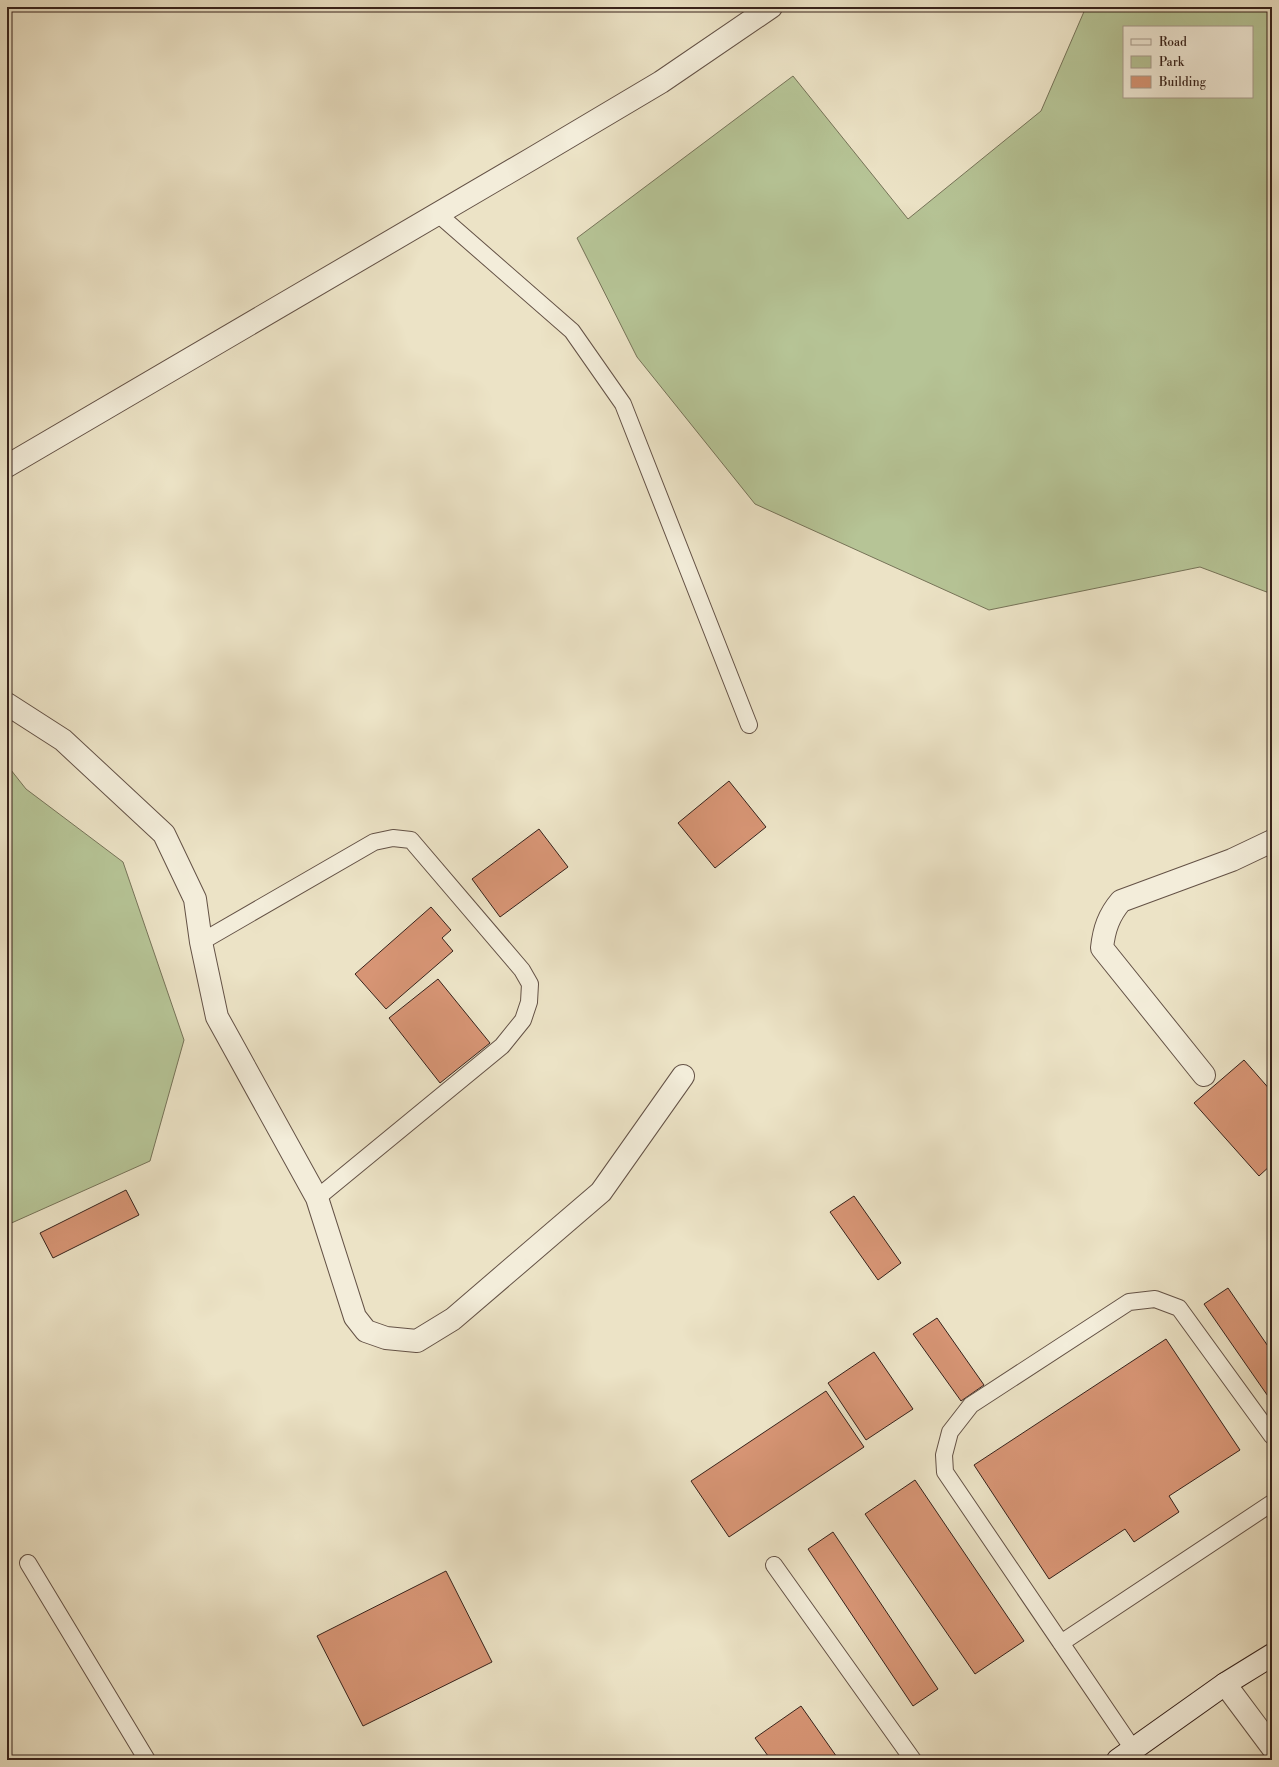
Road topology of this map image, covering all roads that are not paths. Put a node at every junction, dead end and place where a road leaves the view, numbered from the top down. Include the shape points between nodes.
1 (771, 7) edge
2 (438, 214) junction
3 (7, 466) edge
4 (7, 704) edge
5 (749, 725) dead end
6 (1272, 841) edge
7 (201, 942) junction
8 (1204, 1075) dead end
9 (683, 1076) dead end
10 (317, 1198) junction
11 (1272, 1436) edge
12 (1272, 1503) edge
13 (28, 1562) dead end
14 (774, 1565) dead end
15 (1061, 1643) junction
16 (1272, 1656) edge
17 (1224, 1684) junction
18 (1272, 1747) edge
19 (1126, 1754) edge
20 (147, 1760) edge
21 (913, 1760) edge

1 - 2 street via 661,82
2 - 3 street
2 - 5 lane via 572,330 622,404
4 - 7 street via 63,740 164,834 195,899
6 - 8 street via 1232,860 1121,901 1113,910 1104,930 1102,948
7 - 10 street via 218,1017
7 - 10 lane via 374,842 392,838 411,840 522,970 530,984 529,1002 523,1020 502,1046
9 - 10 street via 601,1192 453,1319 417,1341 386,1338 366,1331 355,1317
11 - 15 lane via 1179,1308 1155,1300 1129,1302 971,1405 950,1432 944,1455 945,1472
12 - 15 lane
13 - 20 lane
14 - 21 lane
15 - 19 lane
16 - 17 street
17 - 18 street
17 - 19 street

